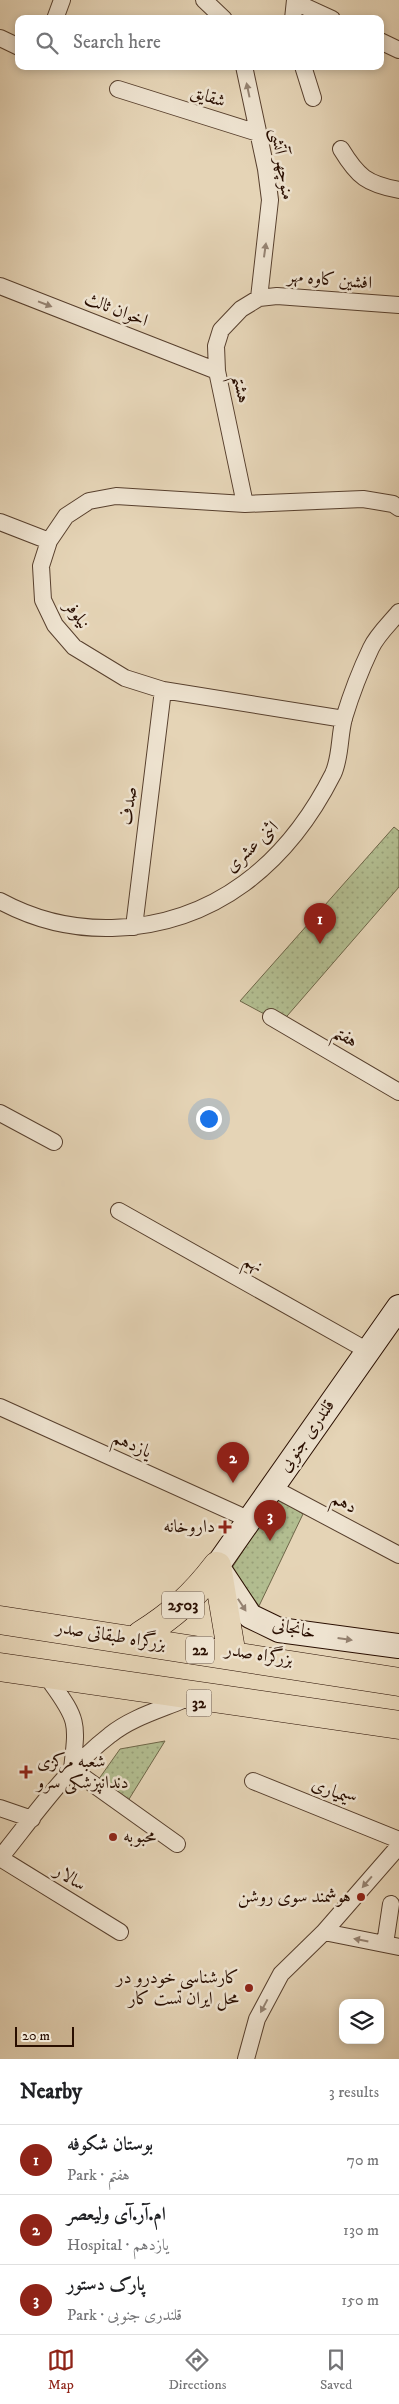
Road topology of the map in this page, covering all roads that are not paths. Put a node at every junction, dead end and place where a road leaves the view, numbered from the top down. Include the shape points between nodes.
1 (62, 0) edge
2 (204, 0) edge
3 (295, 1) edge
4 (56, 15) edge
5 (220, 15) edge
6 (294, 15) edge
7 (324, 15) edge
8 (0, 38) edge
9 (384, 43) edge
10 (15, 45) edge
11 (399, 50) edge
12 (245, 70) edge
13 (305, 70) edge
14 (118, 89) dead end
15 (313, 98) dead end
16 (258, 133) junction
17 (341, 149) dead end
18 (399, 190) edge
19 (0, 286) edge
20 (259, 298) junction
21 (399, 305) edge
22 (217, 371) junction
23 (245, 504) junction
24 (399, 508) edge
25 (0, 522) edge
26 (49, 541) junction
27 (399, 612) edge
28 (163, 690) junction
29 (344, 719) junction
30 (0, 901) edge
31 (134, 927) junction
32 (271, 1017) dead end
33 (399, 1092) edge
34 (0, 1113) edge
35 (54, 1142) dead end
36 (119, 1212) dead end
37 (396, 1317) edge
38 (368, 1350) junction
39 (0, 1407) edge
40 (271, 1487) junction
41 (248, 1519) junction
42 (399, 1555) edge
43 (218, 1566) junction
44 (0, 1616) edge
45 (0, 1620) edge
46 (141, 1636) junction
47 (399, 1646) edge
48 (231, 1650) junction
49 (0, 1667) edge
50 (0, 1675) edge
51 (399, 1677) edge
52 (399, 1682) edge
53 (52, 1684) junction
54 (183, 1700) junction
55 (399, 1725) edge
56 (399, 1729) edge
57 (72, 1769) junction
58 (253, 1781) dead end
59 (0, 1808) edge
60 (32, 1819) junction
61 (399, 1840) edge
62 (178, 1844) dead end
63 (399, 1846) edge
64 (0, 1858) edge
65 (391, 1904) dead end
66 (120, 1932) dead end
67 (324, 1932) junction
68 (392, 1945) edge
69 (246, 2059) edge

1 - 4 street
2 - 5 street
3 - 6 street
3 - 7 street
8 - 10 street
9 - 11 street
16 -> 12 street, منوچهر آتشی
13 - 15 street
14 - 16 street, شقایق
20 -> 16 street, منوچهر آتشی via 270,200
17 - 18 street via 351,166 366,180
19 -> 22 street, اخوان ثالث
20 - 21 street, افشین کاوه مهر via 277,296
20 - 22 street, هشتم via 241,309 221,330 216,346
22 - 23 street, هشتم
23 - 24 street via 363,498 394,504
23 - 26 street, نیلوفر via 116,496 89,501 66,516
25 - 26 street
26 - 28 street, نیلوفر via 41,566 43,600 55,625 74,647 105,668
27 - 29 street, اثنی عشری via 372,646
28 - 29 street, نیلوفر
28 - 31 street, صدف
29 - 31 street, اثنی عشری via 334,771 321,796 295,834 265,866 235,891 194,913
30 - 31 street, اثنی عشری via 53,923 93,928
32 - 33 street, هفتم
34 - 35 street
36 - 38 street, نهم
37 - 38 street, قلندری جنوبی / 2503
38 - 40 street, قلندری جنوبی / 2503
39 - 41 street, یازدهم
40 - 41 street, قلندری جنوبی / 2503
40 - 42 street, دهم
41 - 43 street, قلندری جنوبی / 2503
43 - 46 highway, 2503 via 196,1594
43 -> 47 street, خانجانی via 250,1616 279,1630
43 - 48 highway, 2503
44 - 46 highway, بزرگراه صدر
45 - 52 highway, بزرگراه طبقاتی صدر / 22
46 - 48 highway, بزرگراه صدر
48 - 51 highway, بزرگراه صدر
49 - 55 highway
50 - 53 highway, 32
53 - 54 highway, 32
53 - 57 street via 71,1710 76,1730
54 - 56 highway, 32
54 - 57 street via 111,1734
57 - 60 street
57 - 62 street
58 - 61 street, سیمیاری
59 - 60 street
60 - 64 street
63 -> 67 street
64 - 66 street, سالار
65 - 68 street
68 -> 67 street
67 -> 69 street via 281,1974 257,2019

